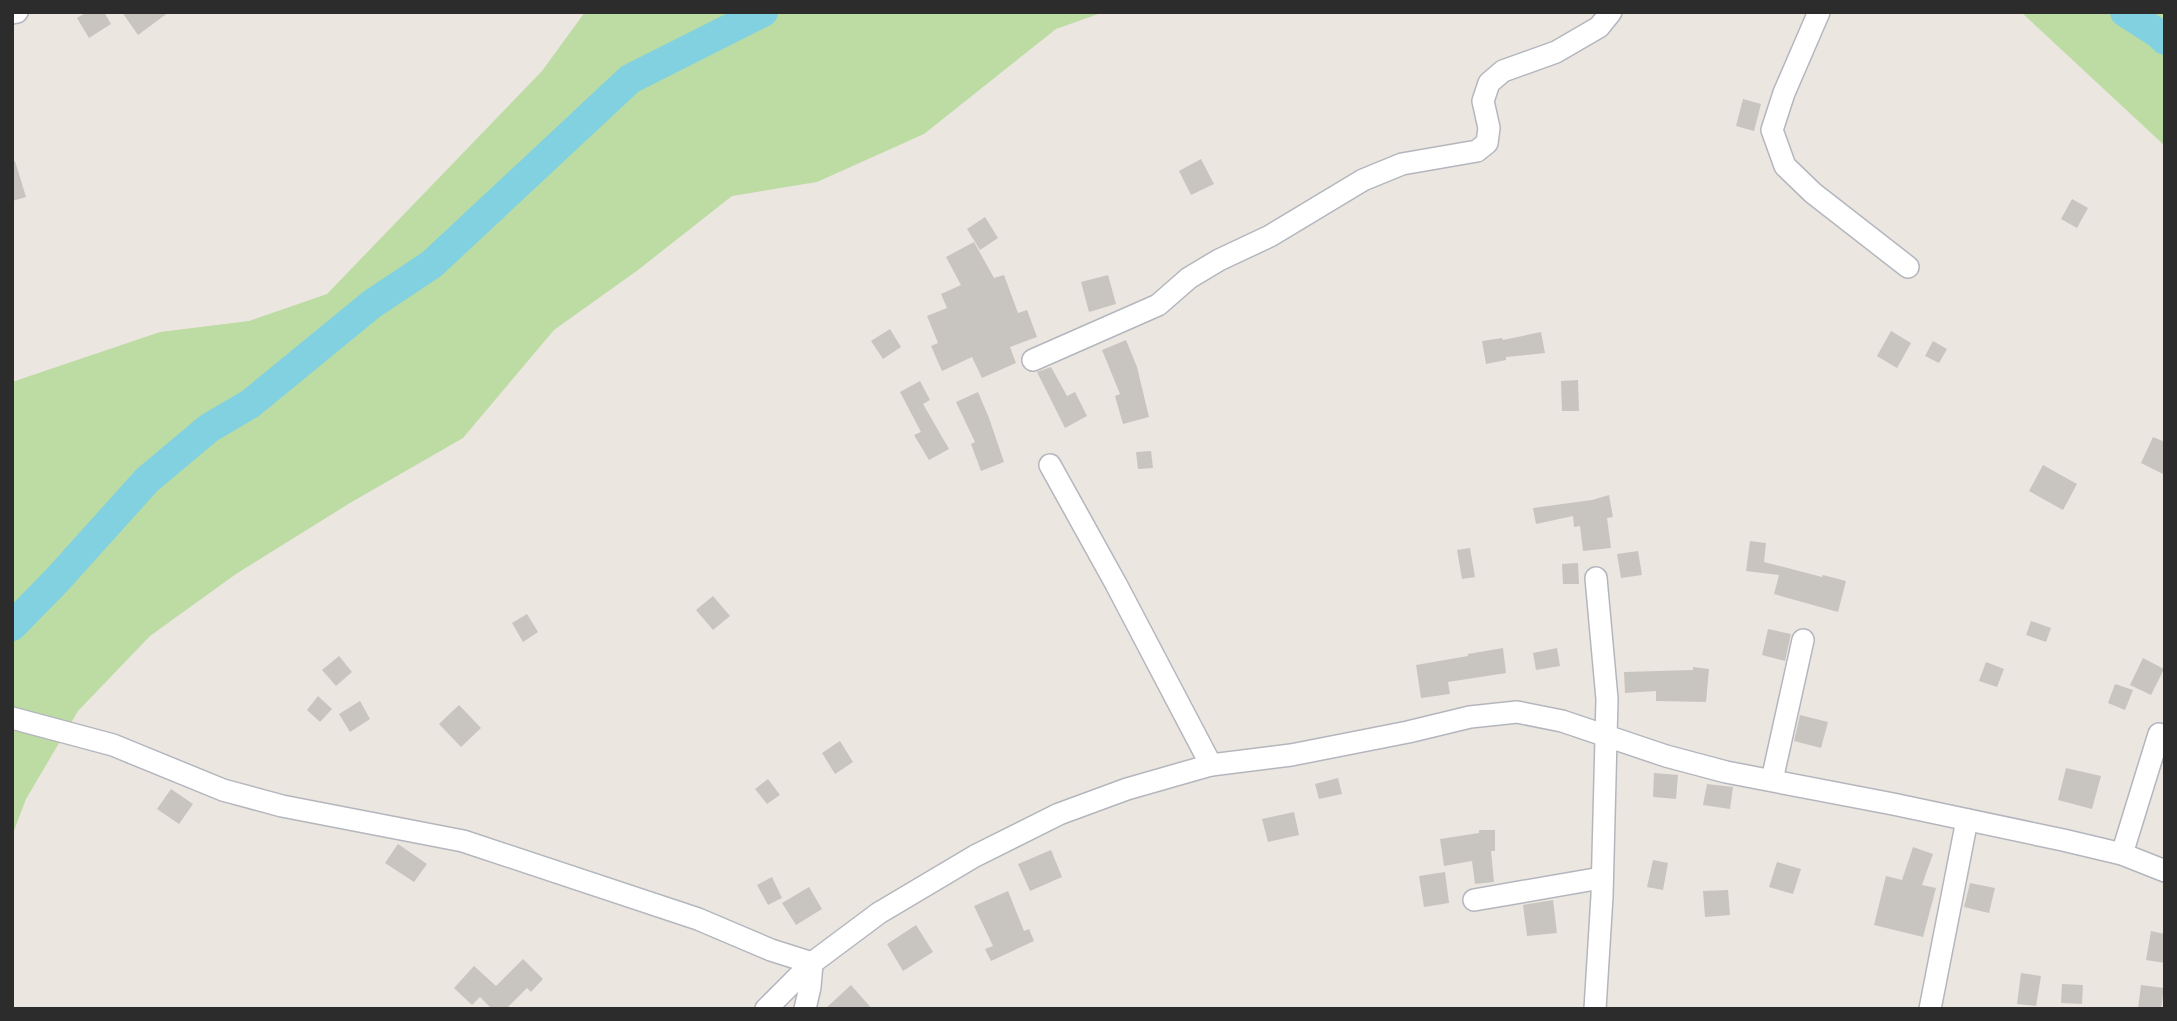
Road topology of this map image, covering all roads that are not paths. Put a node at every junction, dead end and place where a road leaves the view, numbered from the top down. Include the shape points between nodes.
1 (1611, 12) edge
2 (1819, 12) edge
3 (1908, 267) dead end
4 (1033, 360) dead end
5 (1050, 465) dead end
6 (1596, 578) dead end
7 (1803, 640) dead end
8 (12, 718) edge
9 (2159, 734) dead end
10 (1606, 736) junction
11 (1211, 765) junction
12 (1773, 780) junction
13 (1967, 820) junction
14 (2122, 853) junction
15 (2165, 871) edge
16 (1601, 878) junction
17 (1474, 900) dead end
18 (812, 963) junction
19 (766, 1009) edge
20 (805, 1009) edge
21 (1595, 1009) edge
22 (1930, 1009) edge

1 - 4 street via 1599,27 1556,52 1503,71 1489,83 1483,101 1487,143 1477,151 1402,164 1363,180 1189,278 1158,305
2 - 3 street via 1772,130 1785,166
5 - 11 street
6 - 10 street
7 - 12 street
8 - 18 street via 113,745 223,790 463,841 698,919
9 - 14 street
10 - 11 street via 1517,712 1471,717 1291,755
10 - 12 street via 1666,757
10 - 16 street
11 - 18 street via 1059,814 975,856 879,913
12 - 13 street
13 - 14 street
13 - 22 street
14 - 15 street
16 - 17 street
16 - 21 street
18 - 19 street
18 - 20 street

